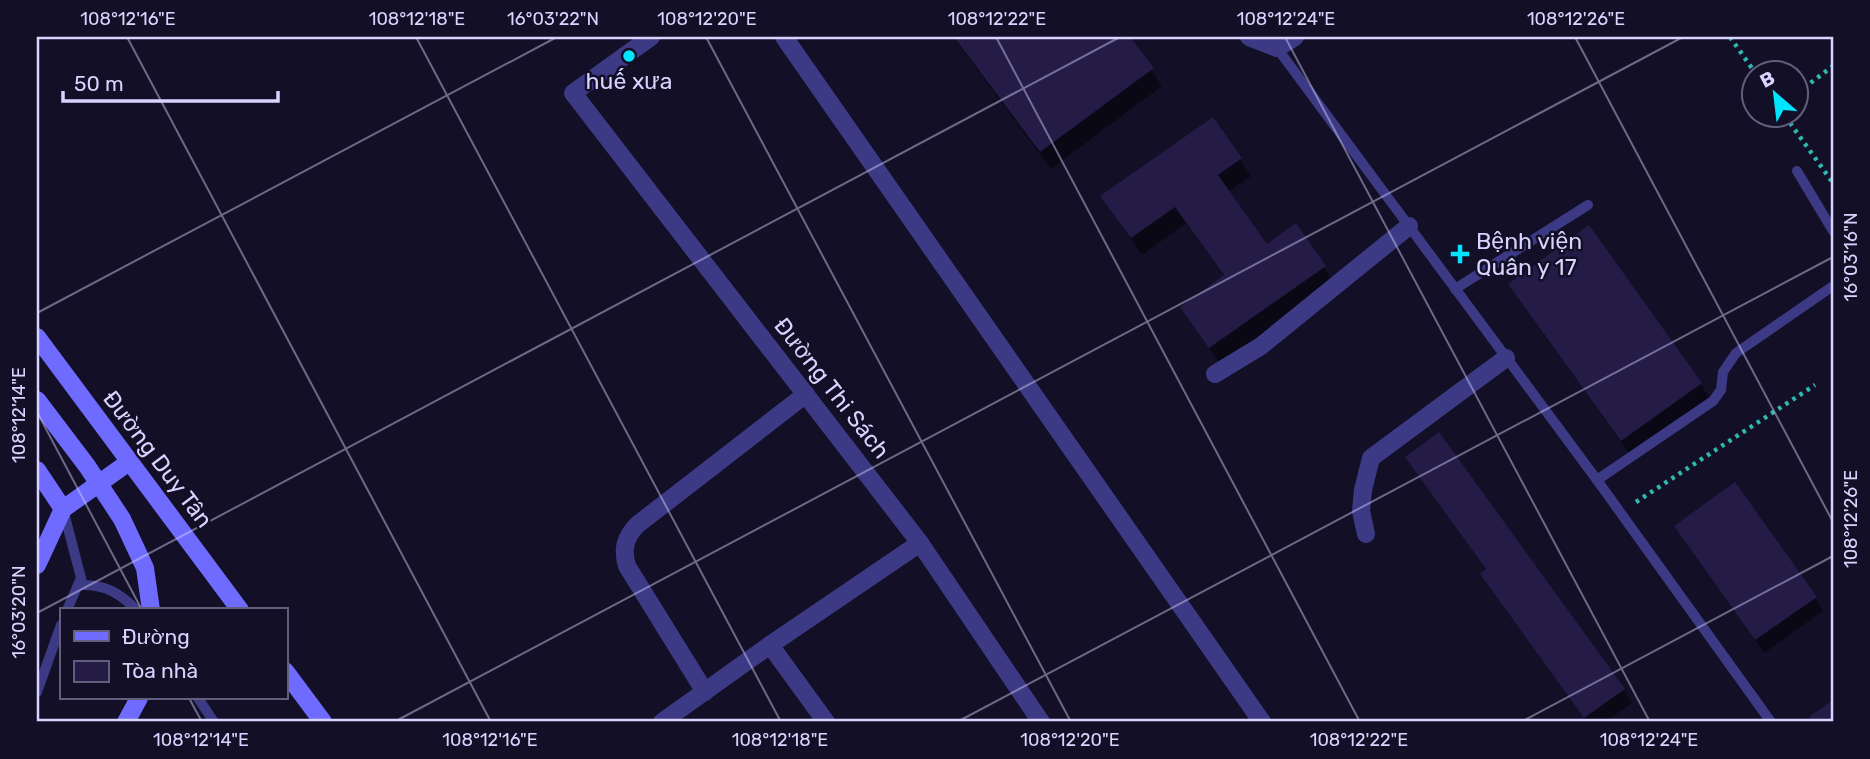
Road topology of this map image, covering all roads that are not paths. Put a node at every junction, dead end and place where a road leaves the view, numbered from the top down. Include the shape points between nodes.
1 (651, 37) edge
2 (784, 37) edge
3 (1249, 37) edge
4 (1295, 37) edge
5 (1277, 48) junction
6 (1797, 171) dead end
7 (1588, 205) dead end
8 (1409, 226) junction
9 (1833, 231) edge
10 (1833, 286) edge
11 (1455, 289) junction
12 (37, 337) edge
13 (1506, 358) junction
14 (1214, 374) dead end
15 (806, 394) junction
16 (37, 400) edge
17 (130, 462) junction
18 (37, 470) edge
19 (1597, 480) junction
20 (63, 509) junction
21 (1366, 534) dead end
22 (43, 540) edge
23 (920, 543) junction
24 (37, 565) edge
25 (81, 578) junction
26 (69, 608) edge
27 (135, 608) edge
28 (151, 608) edge
29 (239, 608) edge
30 (60, 628) edge
31 (770, 645) junction
32 (287, 674) edge
33 (37, 692) edge
34 (705, 692) junction
35 (138, 700) edge
36 (199, 700) edge
37 (126, 722) edge
38 (214, 722) edge
39 (323, 722) edge
40 (662, 722) edge
41 (826, 722) edge
42 (1041, 722) edge
43 (1262, 722) edge
44 (1771, 722) edge

1 - 15 street, Đường Thi Sách via 573,93
2 - 43 street
3 - 5 street
4 - 5 street
5 - 8 lane
6 - 9 lane
7 - 11 lane
8 - 11 lane
8 - 14 street via 1261,346
10 - 19 lane via 1736,353 1713,401
11 - 13 lane
12 - 17 street, Đường Duy Tân
13 - 19 lane
13 - 21 street via 1371,458 1361,511
15 - 23 street, Đường Thi Sách
15 - 34 street via 637,525 625,543 627,566
16 - 28 street via 121,519 145,568
17 - 20 street
17 - 29 street, Đường Duy Tân
18 - 20 street
19 - 44 lane
20 - 22 street
20 - 25 lane
22 - 24 street
23 - 31 street
23 - 42 street, Đường Thi Sách
25 - 26 lane
25 - 27 lane via 83,585 100,585
30 - 33 lane
31 - 34 street
31 - 41 street
32 - 39 street
34 - 40 street
35 - 37 street
36 - 38 lane

